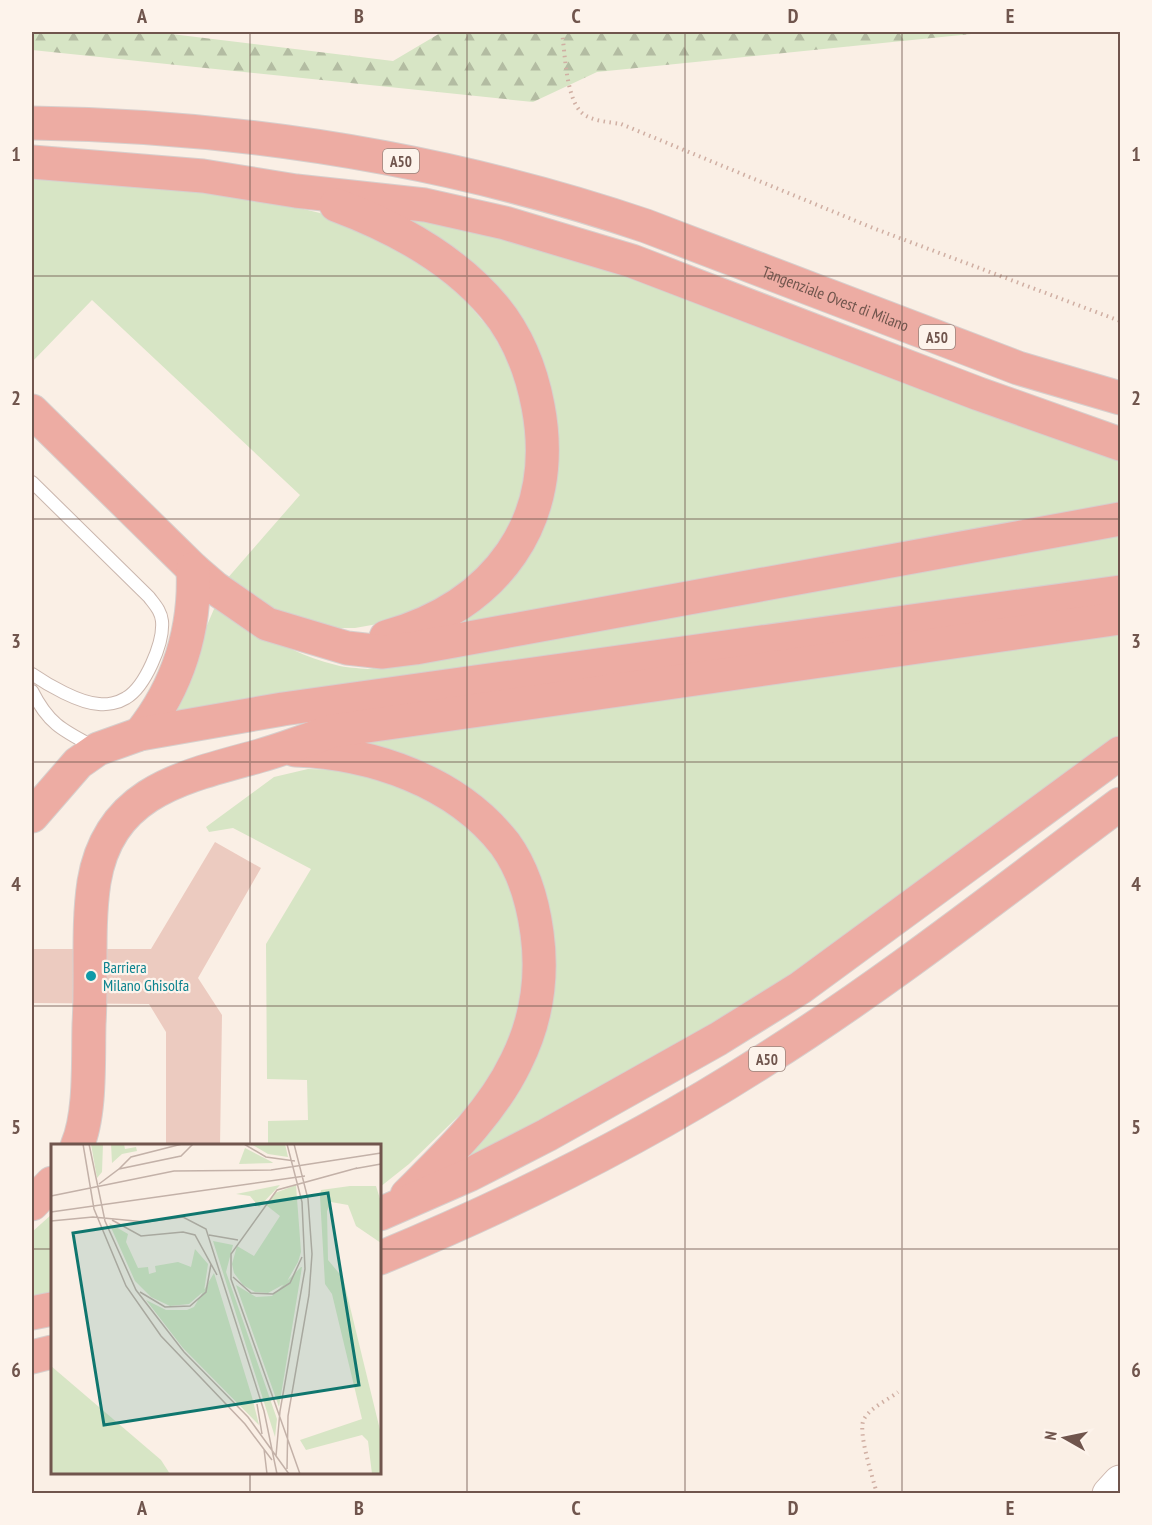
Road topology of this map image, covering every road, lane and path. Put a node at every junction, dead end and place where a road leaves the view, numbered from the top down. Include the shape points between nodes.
1 (562, 32) edge
2 (32, 123) edge
3 (32, 162) edge
4 (296, 191) junction
5 (1120, 321) edge
6 (1120, 398) edge
7 (35, 424) edge
8 (1120, 444) edge
9 (32, 482) edge
10 (1120, 519) edge
11 (193, 569) junction
12 (1120, 592) edge
13 (1120, 618) edge
14 (346, 648) junction
15 (32, 674) edge
16 (32, 691) edge
17 (140, 734) junction
18 (98, 749) junction
19 (284, 749) junction
20 (1120, 753) edge
21 (1120, 804) edge
22 (32, 816) edge
23 (78, 1144) edge
24 (51, 1184) edge
25 (32, 1204) edge
26 (386, 1212) edge
27 (381, 1258) edge
28 (51, 1309) edge
29 (32, 1313) edge
30 (898, 1392) dead end
31 (1120, 1482) edge
32 (877, 1494) edge
33 (1109, 1494) edge

1 - 5 path via 572,98 582,113 621,124 873,228
2 - 6 highway, Tangenziale Ovest di Milano / A50 via 228,134 347,151 507,184 646,226 1018,368
3 - 4 highway via 203,176
4 - 8 highway via 425,204 632,261
4 - 14 highway via 389,227 439,257 478,290 510,328 522,352 540,416 541,478 536,502 516,546 484,587 413,629
7 - 11 highway via 72,450
9 - 15 lane via 149,597 159,609 162,635 148,671 126,698 100,705 86,702
10 - 14 highway via 415,648 383,652
11 - 14 highway via 267,624
11 - 17 highway via 194,591 181,660 166,697
12 - 17 highway via 283,709
13 - 19 highway via 333,731
16 - 18 lane via 54,723
17 - 18 highway
18 - 22 highway via 78,762
19 - 23 highway via 185,776 153,792 122,818 108,838 94,881 91,911 86,1119
19 - 26 highway via 341,753 418,777 443,790 487,824 506,846 534,910 539,950 536,1006 517,1061 479,1121
20 - 26 highway via 800,988 718,1040 547,1135
21 - 27 highway, A50 via 834,1014 763,1061 599,1157 516,1199
24 - 25 highway
28 - 29 highway
30 - 32 path via 863,1420 862,1432
31 - 33 street

